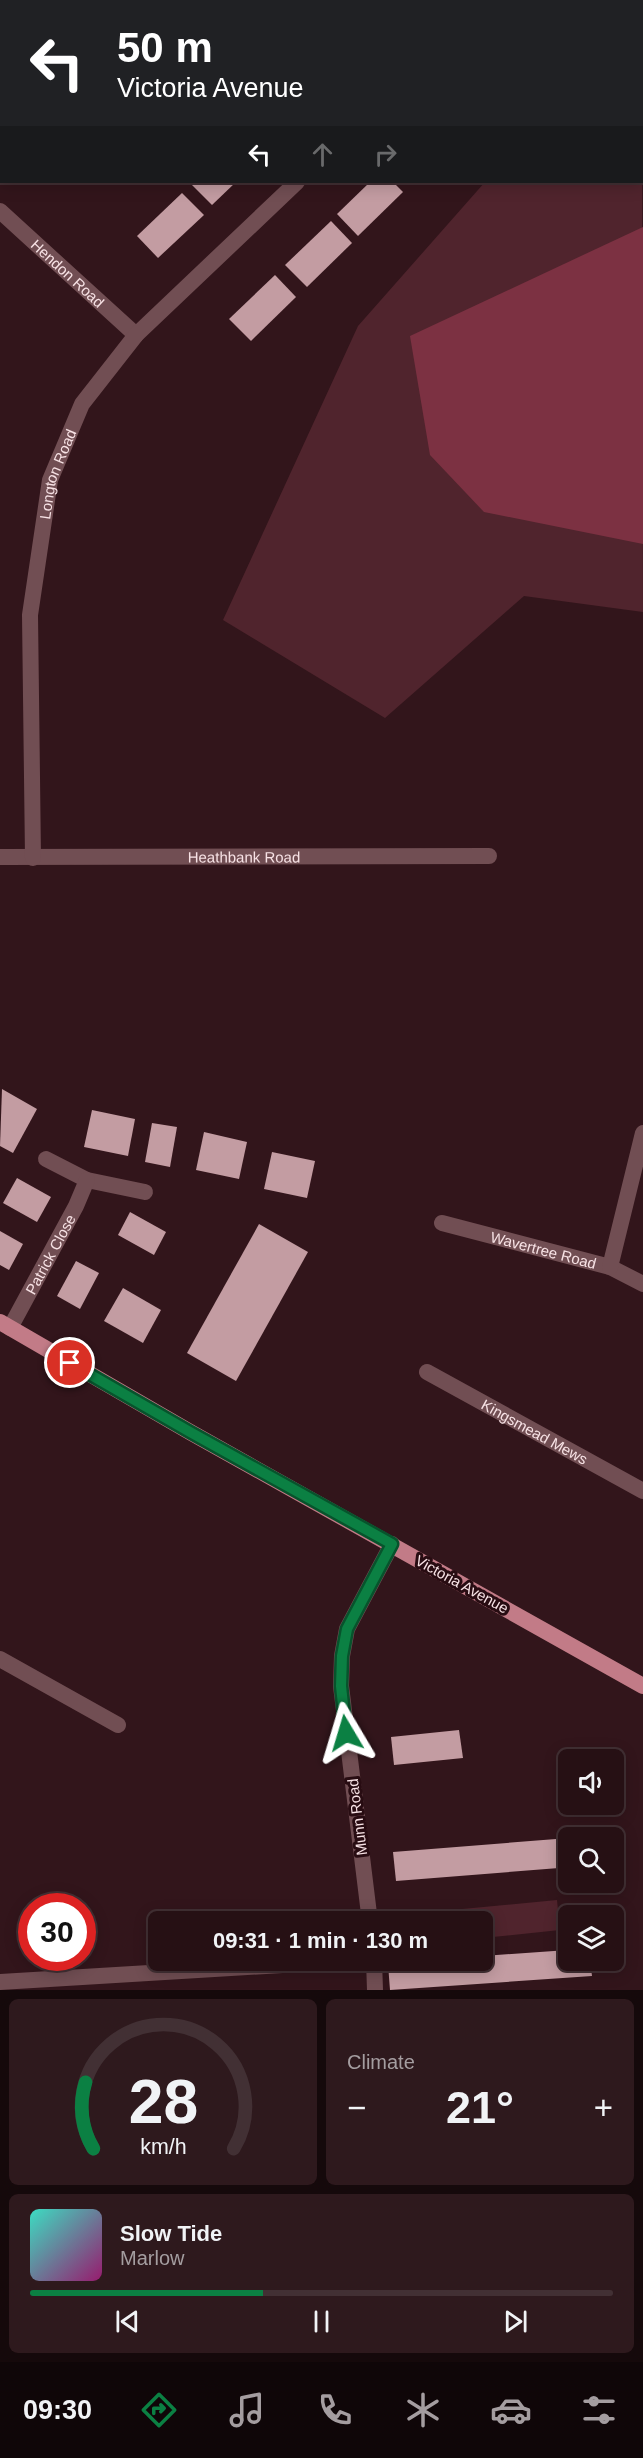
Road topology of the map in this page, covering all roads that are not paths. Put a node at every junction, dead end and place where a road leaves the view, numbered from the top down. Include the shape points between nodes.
1 (296, 183) edge
2 (0, 211) edge
3 (136, 335) junction
4 (489, 856) dead end
5 (0, 857) edge
6 (33, 858) junction
7 (643, 1133) edge
8 (46, 1159) dead end
9 (87, 1180) junction
10 (145, 1192) dead end
11 (442, 1223) dead end
12 (610, 1267) junction
13 (643, 1284) edge
14 (5, 1325) edge
15 (427, 1372) dead end
16 (643, 1491) edge
17 (392, 1544) junction
18 (0, 1659) edge
19 (641, 1679) edge
20 (118, 1725) dead end
21 (368, 1911) edge
22 (182, 1971) edge
23 (374, 1971) edge
24 (0, 1982) edge
25 (375, 1990) edge

1 - 3 street, Longton Road
2 - 3 street, Hendon Road
3 - 6 street, Longton Road via 82,404 50,480 30,615
4 - 6 street, Heathbank Road
5 - 6 street, Heathbank Road
7 - 12 street
8 - 9 street
9 - 10 street
9 - 14 street, Patrick Close via 76,1206
11 - 12 street, Wavertree Road
12 - 13 street, Wavertree Road
14 - 17 main road, Victoria Avenue
15 - 16 street, Kingsmead Mews
17 - 19 main road, Victoria Avenue
17 - 21 street, Munn Road via 347,1629 342,1656 341,1686
18 - 20 street
22 - 24 street
23 - 25 street

